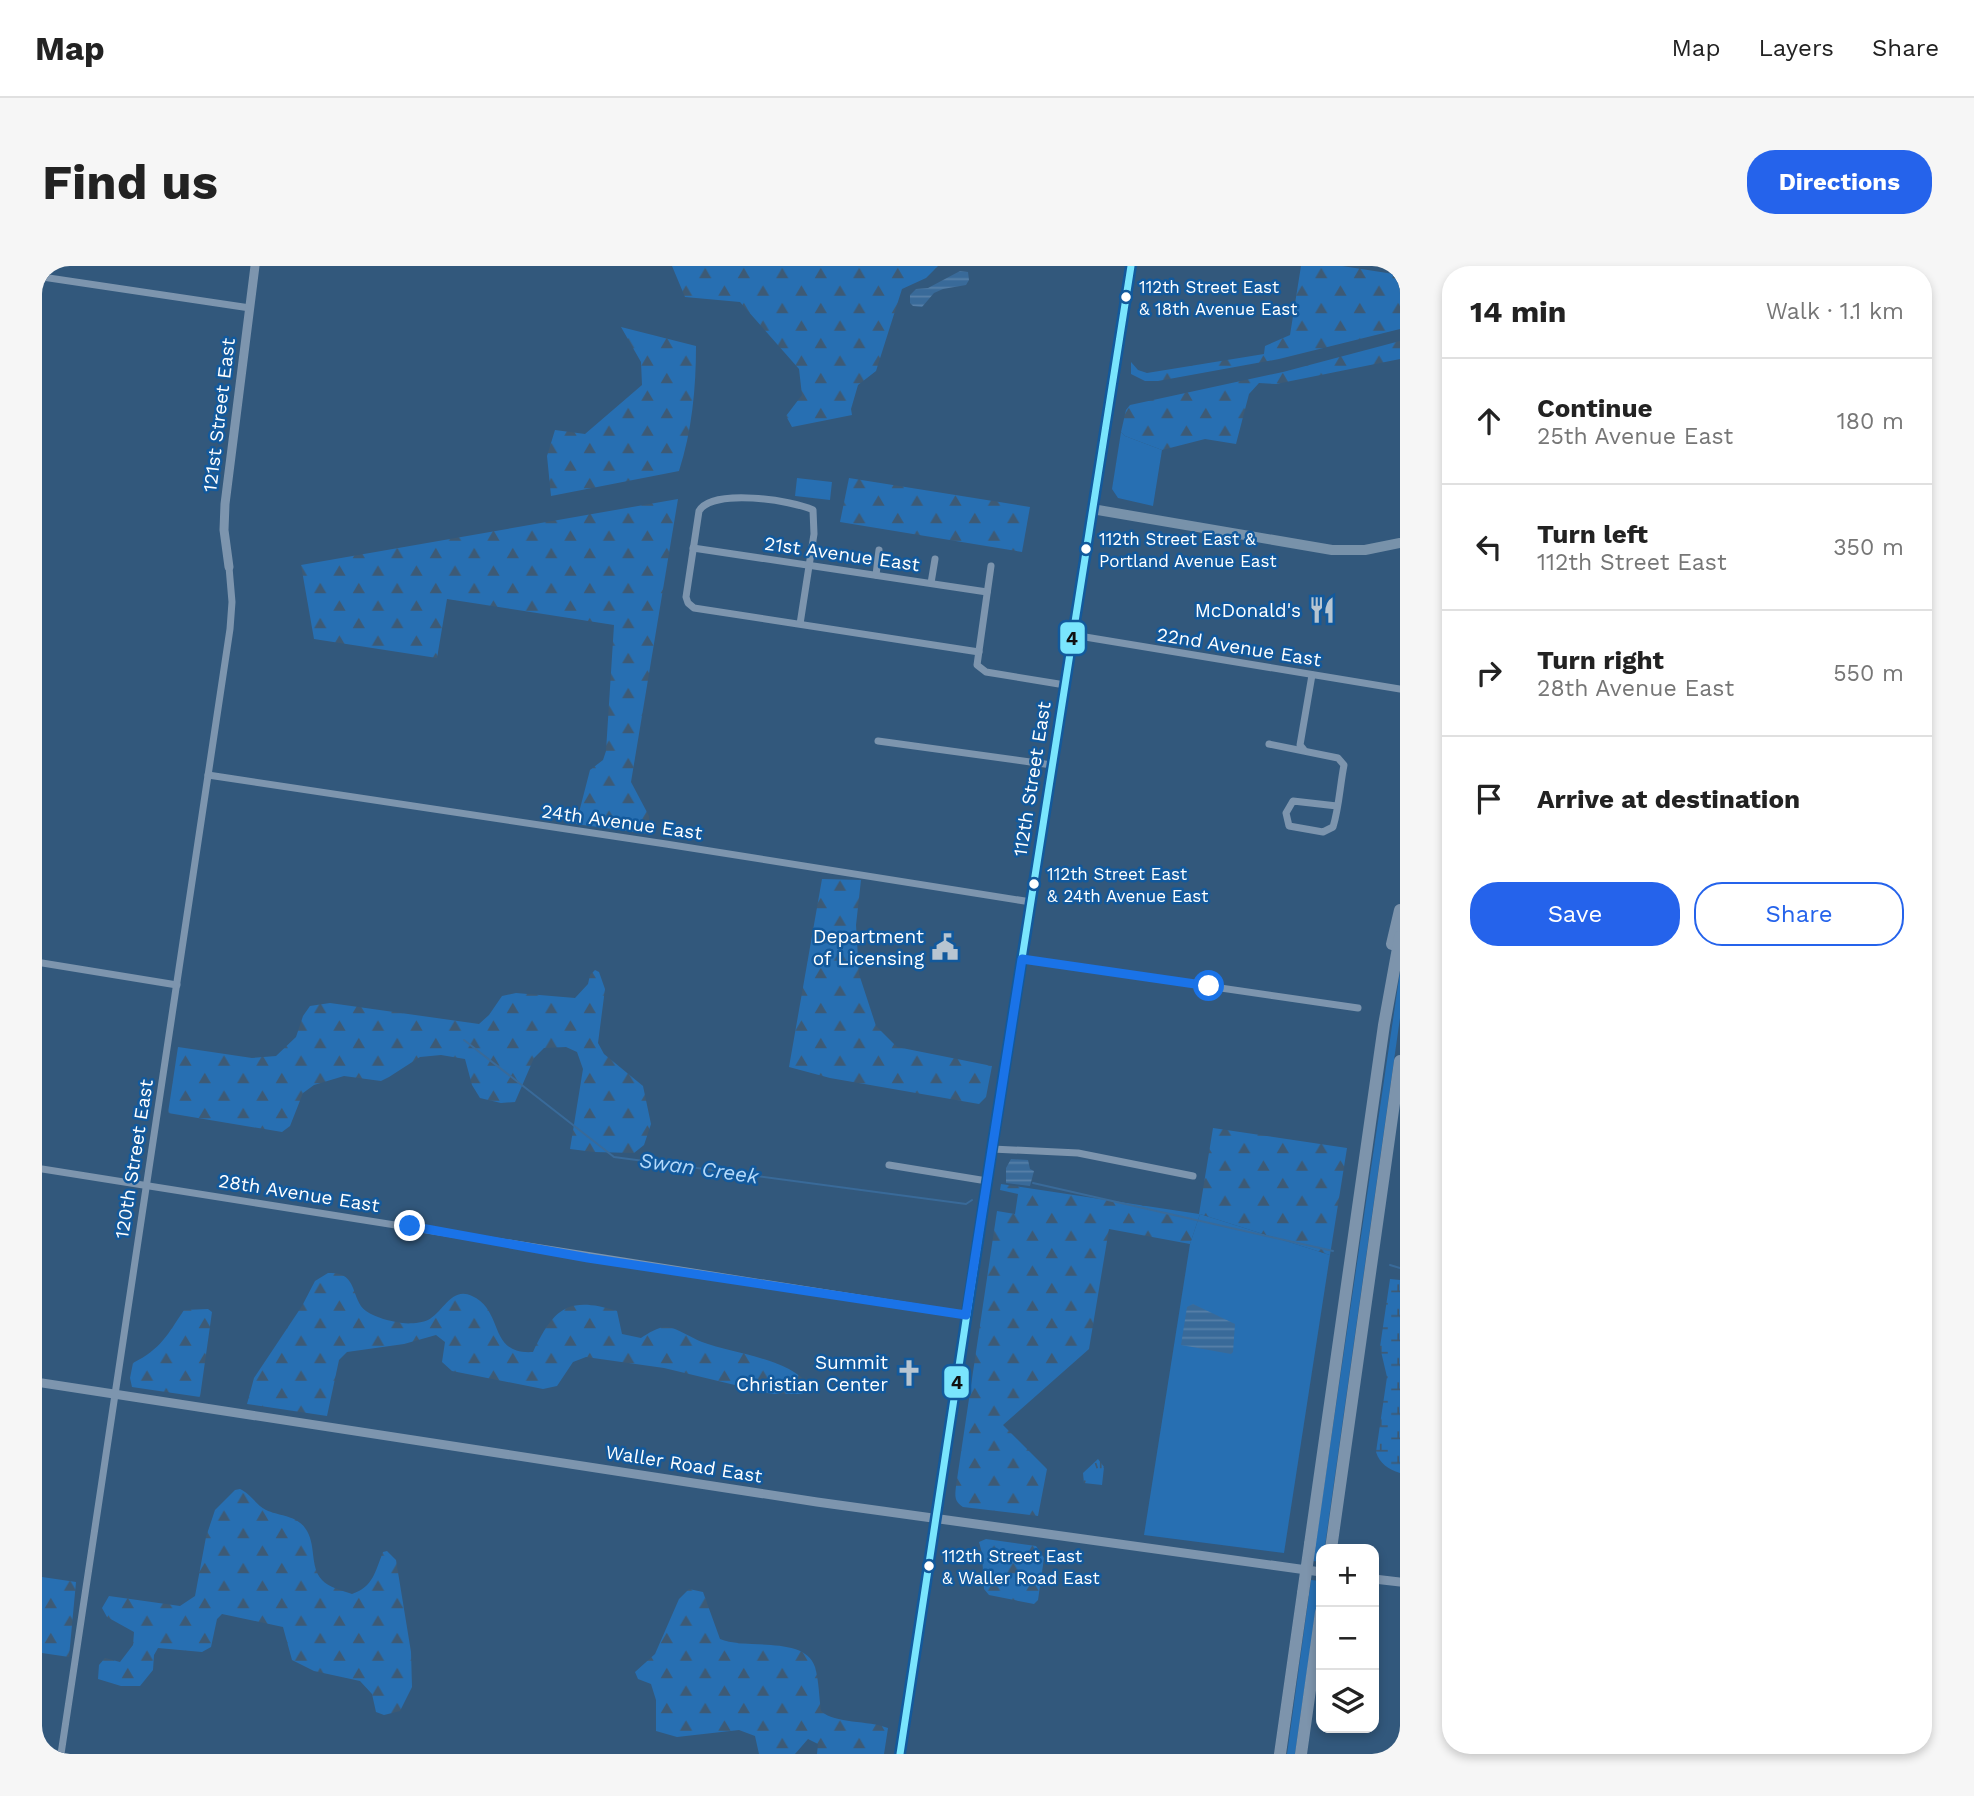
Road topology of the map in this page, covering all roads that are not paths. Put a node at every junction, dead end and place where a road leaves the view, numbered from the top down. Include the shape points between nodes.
1 (255, 266) edge
2 (1131, 266) edge
3 (42, 277) edge
4 (250, 308) junction
5 (1092, 509) junction
6 (1400, 543) edge
7 (693, 548) junction
8 (879, 550) dead end
9 (935, 559) dead end
10 (810, 566) junction
11 (991, 566) dead end
12 (229, 568) joint
13 (876, 575) junction
14 (931, 583) junction
15 (986, 592) junction
16 (800, 624) junction
17 (1073, 635) junction
18 (979, 652) junction
19 (1312, 675) junction
20 (1065, 685) junction
21 (1400, 690) edge
22 (878, 741) dead end
23 (1269, 744) dead end
24 (1304, 750) junction
25 (1052, 765) junction
26 (208, 775) junction
27 (1337, 806) junction
28 (1031, 902) junction
29 (1400, 910) edge
30 (1400, 937) edge
31 (1022, 959) junction
32 (42, 963) edge
33 (177, 985) junction
34 (1389, 989) junction
35 (1358, 1008) dead end
36 (1400, 1061) edge
37 (992, 1149) junction
38 (889, 1165) dead end
39 (42, 1169) edge
40 (1193, 1176) dead end
41 (987, 1181) junction
42 (146, 1185) junction
43 (966, 1315) junction
44 (42, 1383) edge
45 (116, 1394) junction
46 (936, 1520) junction
47 (1332, 1544) edge
48 (1316, 1571) edge
49 (1379, 1580) edge
50 (1400, 1582) edge
51 (1316, 1648) edge
52 (61, 1754) edge
53 (900, 1754) edge
54 (1280, 1754) edge
55 (1301, 1754) edge

1 - 4 street, 121st Street East
2 - 5 main road, 112th Street East
3 - 4 street
4 - 12 street, 121st Street East via 225,504
5 - 6 main road via 1332,550
5 - 17 main road, 112th Street East
7 - 10 street, 21st Avenue East
7 - 10 street via 700,508 714,500 736,496 792,504 813,510
7 - 16 street via 686,597 694,608
8 - 13 street
9 - 14 street
10 - 13 street, 21st Avenue East
10 - 16 street
11 - 15 street
12 - 26 street, 120th Street East via 230,629
13 - 14 street, 21st Avenue East
14 - 15 street, 21st Avenue East
15 - 18 street
16 - 18 street
17 - 19 street, 22nd Avenue East
17 - 20 main road, 112th Street East
18 - 20 street via 976,663 986,672
19 - 21 street, 22nd Avenue East
19 - 24 street via 1300,745
20 - 25 main road, 112th Street East
22 - 25 street
23 - 24 street
24 - 27 street via 1338,758 1344,765
25 - 28 main road, 112th Street East
26 - 28 street, 24th Avenue East
26 - 33 street, 120th Street East
27 - 27 street via 1328,831 1292,827 1287,822 1290,803 1298,800
28 - 31 main road, 112th Street East
29 - 34 highway via 1391,949
30 - 34 highway
31 - 35 street
31 - 37 main road, 112th Street East
32 - 33 street
33 - 42 street, 120th Street East
34 - 54 highway, bridge
36 - 47 highway
37 - 40 street via 1079,1153
37 - 41 main road, 112th Street East
38 - 41 street
39 - 42 street, 28th Avenue East
41 - 43 main road, 112th Street East
42 - 43 street, 28th Avenue East
42 - 45 street, 120th Street East
43 - 46 main road, 112th Street East
44 - 45 street, Waller Road East
45 - 46 street, Waller Road East
45 - 52 street, 120th Street East
46 - 48 street, Waller Road East
46 - 53 main road, 112th Street East
49 - 50 street
51 - 55 highway

